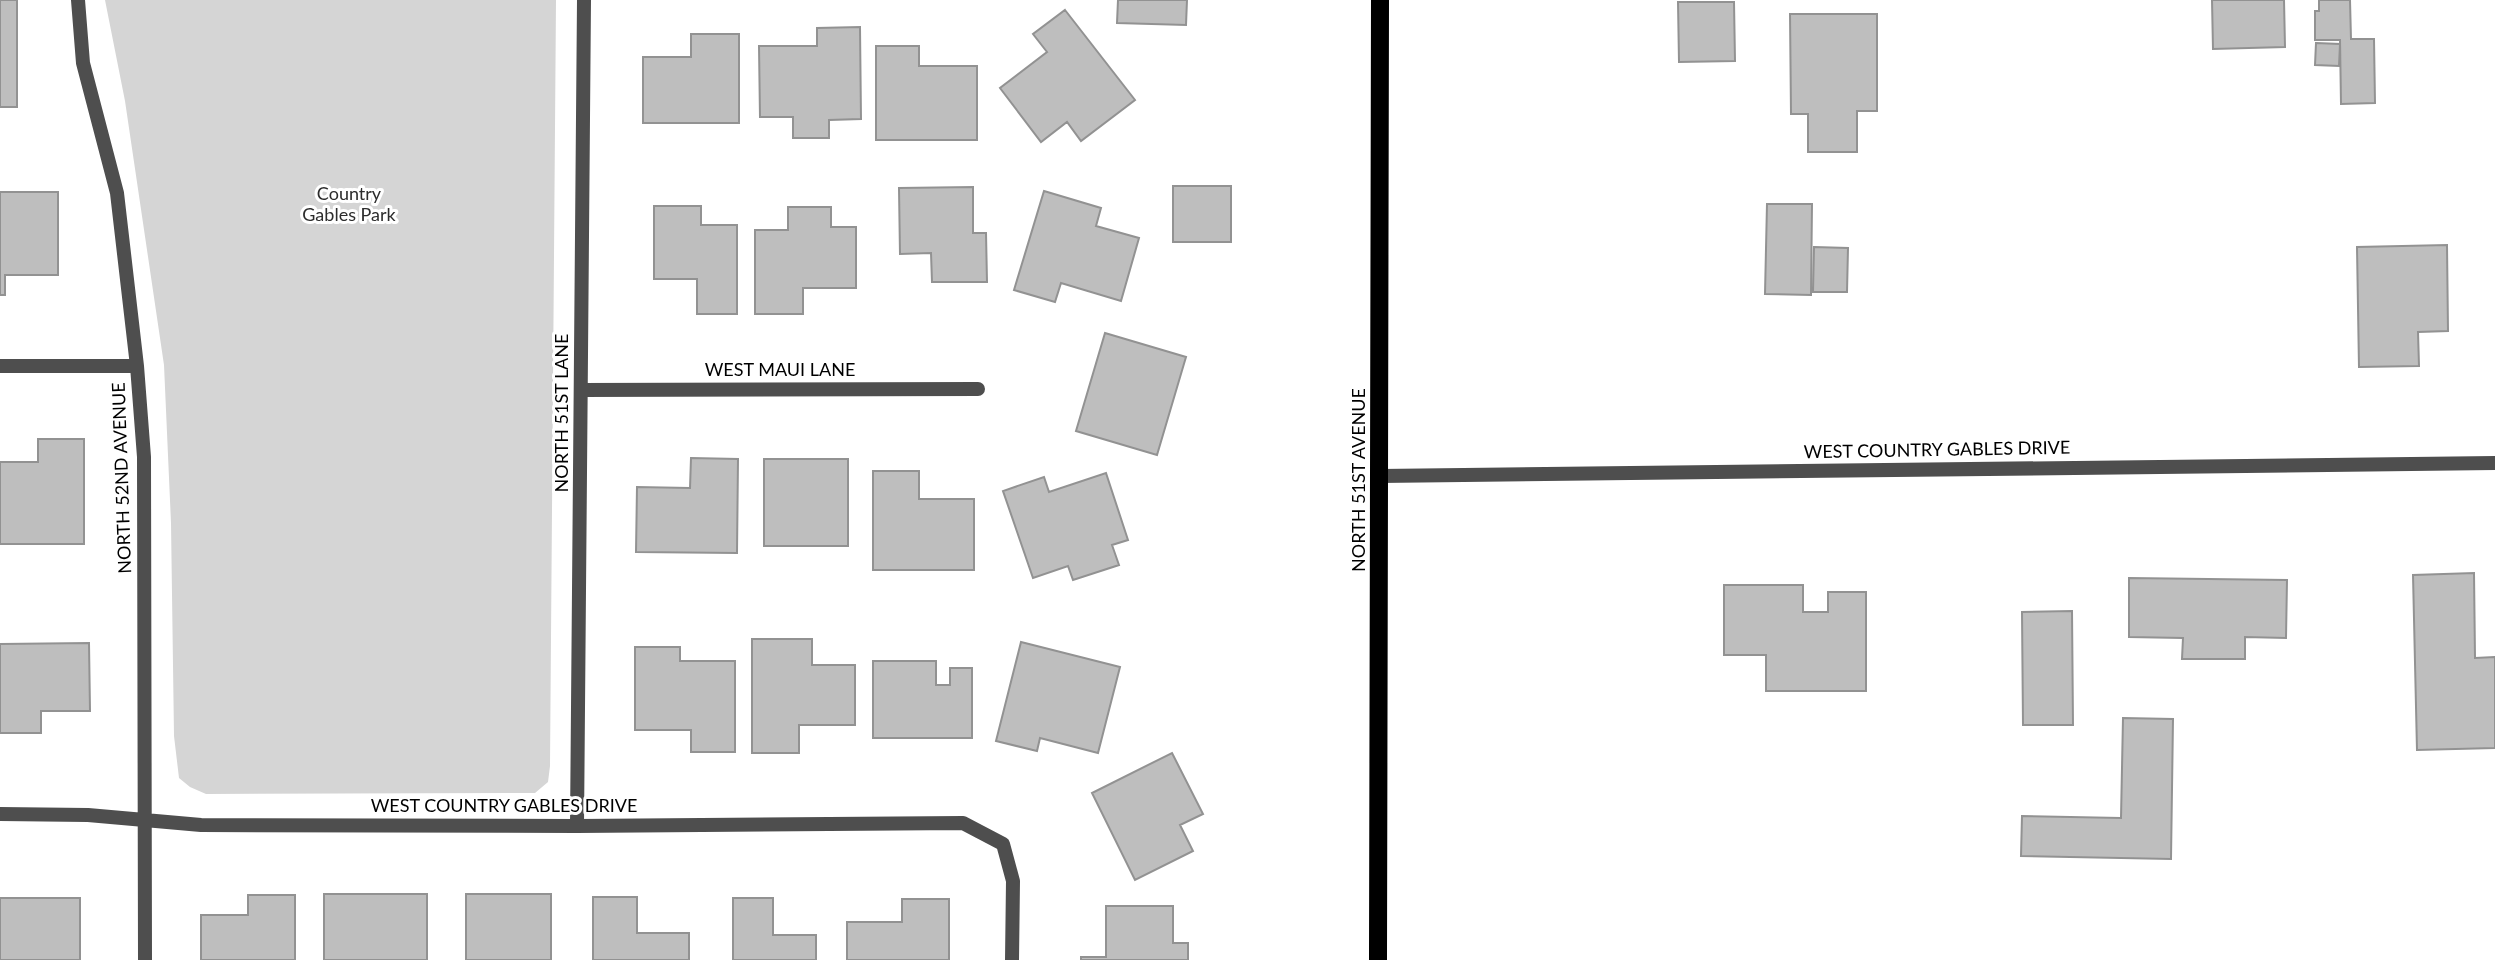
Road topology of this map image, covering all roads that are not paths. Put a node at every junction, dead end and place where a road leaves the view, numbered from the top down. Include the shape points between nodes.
1 (78, 0) edge
2 (584, 0) edge
3 (1380, 0) edge
4 (0, 366) edge
5 (137, 366) junction
6 (978, 389) dead end
7 (582, 390) junction
8 (2495, 463) edge
9 (1380, 476) junction
10 (0, 814) edge
11 (146, 820) junction
12 (578, 826) junction
13 (145, 960) edge
14 (1012, 960) edge
15 (1378, 960) edge

1 - 5 street, NORTH 52ND AVENUE via 83,63 117,193
2 - 7 street, NORTH 51ST LANE
3 - 9 main road, NORTH 51ST AVENUE
4 - 5 street
5 - 11 street, NORTH 52ND AVENUE via 144,457
6 - 7 street, WEST MAUI LANE
7 - 12 street, NORTH 51ST LANE
8 - 9 street, WEST COUNTRY GABLES DRIVE
9 - 15 main road, NORTH 51ST AVENUE
10 - 11 street, WEST COUNTRY GABLES DRIVE
11 - 12 street, WEST COUNTRY GABLES DRIVE via 201,825
11 - 13 street, NORTH 52ND AVENUE
12 - 14 street, WEST COUNTRY GABLES DRIVE via 963,823 1003,844 1013,881

